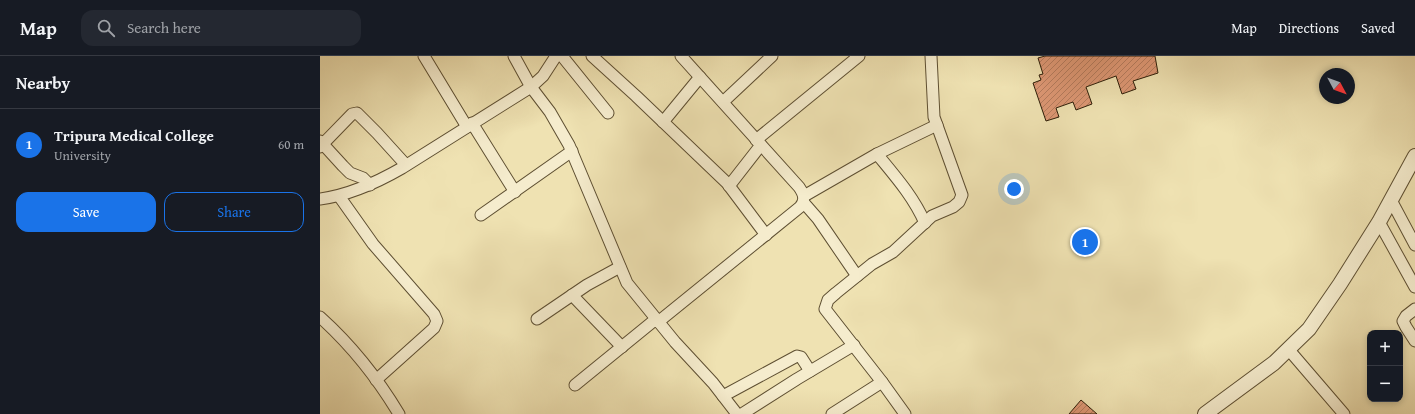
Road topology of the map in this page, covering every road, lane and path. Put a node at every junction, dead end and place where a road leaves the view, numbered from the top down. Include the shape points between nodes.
1 (424, 56) edge
2 (514, 56) edge
3 (556, 56) edge
4 (562, 56) edge
5 (592, 56) edge
6 (681, 56) edge
7 (772, 56) edge
8 (859, 56) edge
9 (931, 56) edge
10 (700, 77) junction
11 (531, 88) junction
12 (723, 102) junction
13 (608, 112) dead end
14 (663, 122) junction
15 (470, 125) junction
16 (937, 125) junction
17 (758, 143) junction
18 (321, 144) edge
19 (572, 150) junction
20 (877, 154) junction
21 (1415, 156) edge
22 (406, 165) junction
23 (370, 185) junction
24 (729, 186) junction
25 (515, 192) junction
26 (338, 196) junction
27 (320, 199) edge
28 (804, 200) junction
29 (1391, 200) junction
30 (481, 215) dead end
31 (1379, 222) junction
32 (925, 223) junction
33 (766, 235) junction
34 (1415, 245) edge
35 (620, 267) junction
36 (857, 276) junction
37 (1415, 287) edge
38 (572, 295) junction
39 (1415, 309) edge
40 (320, 317) edge
41 (537, 319) dead end
42 (657, 321) junction
43 (1415, 341) edge
44 (854, 345) junction
45 (622, 347) junction
46 (1289, 350) junction
47 (810, 372) junction
48 (376, 380) junction
49 (882, 382) junction
50 (575, 385) dead end
51 (724, 396) junction
52 (399, 414) edge
53 (737, 414) edge
54 (742, 414) edge
55 (832, 414) edge
56 (905, 414) edge
57 (1206, 414) edge
58 (1344, 414) edge

1 - 15 street
2 - 11 street
3 - 11 street via 543,76
4 - 13 street
5 - 14 street
6 - 10 street
7 - 12 street
8 - 17 street
9 - 16 street via 934,116
10 - 12 street
10 - 14 street
11 - 15 street
11 - 19 street via 550,112
12 - 17 street
14 - 24 street
15 - 22 street
15 - 25 street
16 - 20 street
16 - 32 street via 962,195 953,207 932,216
17 - 24 street
17 - 28 street via 799,187
18 - 22 street via 352,114 357,113
18 - 23 street via 350,172 363,178
19 - 25 street
19 - 35 street
20 - 28 street
20 - 32 street via 910,195
21 - 29 street
22 - 23 street
23 - 26 street
24 - 33 street
25 - 30 street
26 - 27 street
26 - 48 street via 373,244 434,314 436,321 434,328 425,337
28 - 33 street
28 - 36 street
29 - 31 street
29 - 34 street
31 - 37 street
31 - 46 street via 1309,329
32 - 36 street via 893,252
33 - 42 street
35 - 38 street
35 - 42 street via 631,289
36 - 44 street via 828,300 825,309
38 - 41 street
38 - 45 street
39 - 43 street via 1403,321
40 - 48 street
42 - 45 street
42 - 51 street
44 - 47 street
44 - 49 street
45 - 50 street
46 - 57 street
46 - 58 street
47 - 51 street via 797,356
47 - 54 street
48 - 52 street
49 - 55 street
49 - 56 street
51 - 53 street

